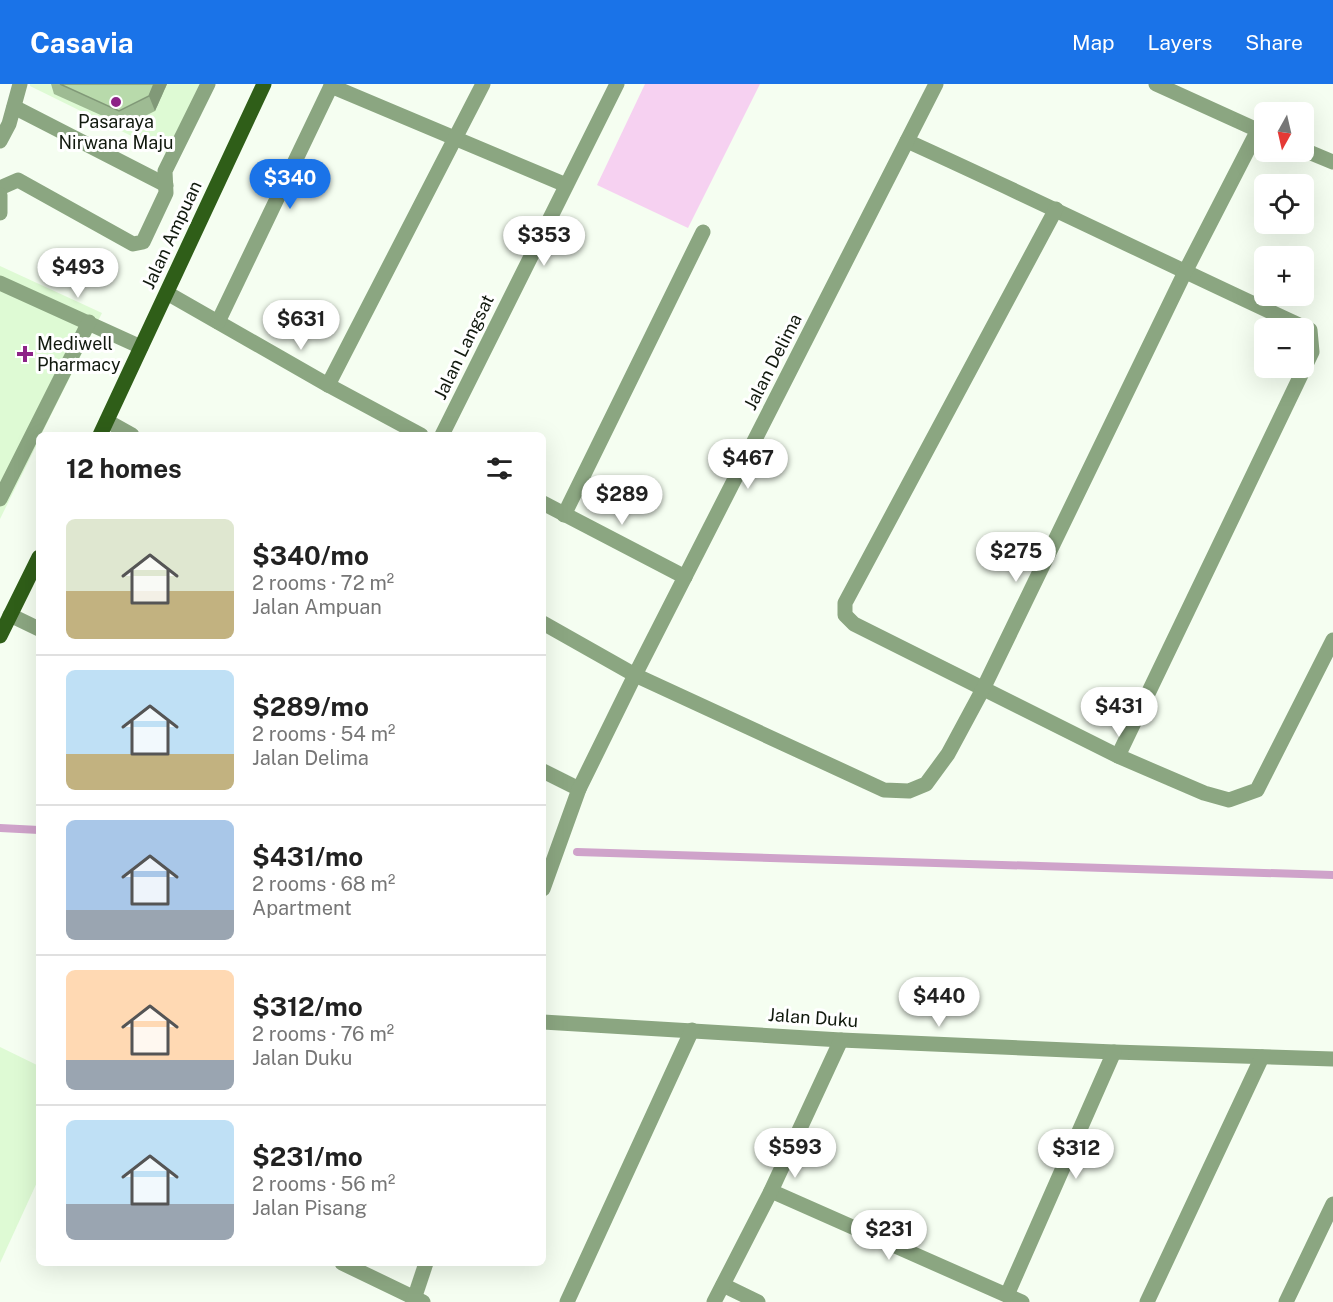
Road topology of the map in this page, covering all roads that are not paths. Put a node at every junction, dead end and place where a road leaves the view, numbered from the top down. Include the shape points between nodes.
1 (20, 84) edge
2 (208, 84) edge
3 (264, 84) edge
4 (483, 84) edge
5 (617, 84) edge
6 (936, 84) edge
7 (1156, 84) edge
8 (331, 85) edge
9 (14, 107) junction
10 (1254, 128) edge
11 (454, 138) junction
12 (0, 141) edge
13 (907, 141) junction
14 (1254, 144) edge
15 (1314, 154) edge
16 (1333, 162) edge
17 (166, 185) junction
18 (566, 185) junction
19 (0, 188) edge
20 (0, 195) edge
21 (1056, 209) junction
22 (0, 213) edge
23 (703, 232) dead end
24 (1185, 272) junction
25 (0, 283) edge
26 (167, 293) junction
27 (89, 322) junction
28 (218, 322) junction
29 (141, 346) junction
30 (328, 385) junction
31 (103, 428) edge
32 (120, 432) edge
33 (415, 432) edge
34 (443, 432) edge
35 (0, 500) edge
36 (546, 505) edge
37 (564, 514) junction
38 (36, 562) edge
39 (685, 577) junction
40 (10, 615) junction
41 (546, 625) edge
42 (36, 628) edge
43 (0, 636) edge
44 (1333, 640) edge
45 (635, 675) junction
46 (983, 689) junction
47 (1118, 756) junction
48 (546, 772) edge
49 (579, 789) junction
50 (546, 881) edge
51 (546, 1023) edge
52 (692, 1030) junction
53 (841, 1040) junction
54 (1114, 1052) junction
55 (1263, 1057) junction
56 (1333, 1059) edge
57 (771, 1191) junction
58 (1333, 1204) edge
59 (348, 1266) edge
60 (425, 1266) edge
61 (723, 1285) junction
62 (1007, 1295) junction
63 (417, 1301) edge
64 (567, 1302) edge
65 (714, 1302) edge
66 (758, 1302) edge
67 (1022, 1302) edge
68 (1147, 1302) edge
69 (1286, 1302) edge

1 - 9 street
2 - 17 street via 165,171
3 - 26 main road, Jalan Ampuan
4 - 11 street
5 - 18 street, Jalan Langsat
6 - 13 street, Jalan Delima
7 - 10 street
8 - 11 street
8 - 28 street
9 - 12 street
9 - 17 street
11 - 18 street
11 - 30 street
13 - 21 street
13 - 39 street, Jalan Delima
14 - 24 street
15 - 16 street
17 - 19 street via 166,193 139,244 18,180
18 - 34 street, Jalan Langsat
20 - 22 street
21 - 24 street
21 - 46 street via 845,603 844,615 854,624
23 - 37 street
24 - 46 street
24 - 47 street via 1310,330 1312,352
25 - 27 street
26 - 28 street
26 - 29 main road, Jalan Ampuan
27 - 29 street
27 - 35 street
28 - 30 street
29 - 31 main road, Jalan Ampuan
30 - 33 street
31 - 32 street
36 - 37 street
37 - 39 street
38 - 40 main road
39 - 45 street, Jalan Delima
40 - 42 street
40 - 43 main road
41 - 45 street
44 - 47 street via 1257,790 1229,800
45 - 46 street via 884,790 909,791 926,784 948,754
45 - 49 street, Jalan Delima
46 - 47 street
48 - 49 street
49 - 50 street, Jalan Delima
51 - 52 street, Jalan Duku
52 - 53 street, Jalan Duku
52 - 64 street
53 - 54 street, Jalan Duku
53 - 57 street
54 - 55 street, Jalan Duku
54 - 62 street
55 - 56 street, Jalan Duku
55 - 68 street
57 - 61 street
57 - 62 street
58 - 69 street
59 - 63 street
60 - 63 street
61 - 65 street
61 - 66 street
62 - 67 street

